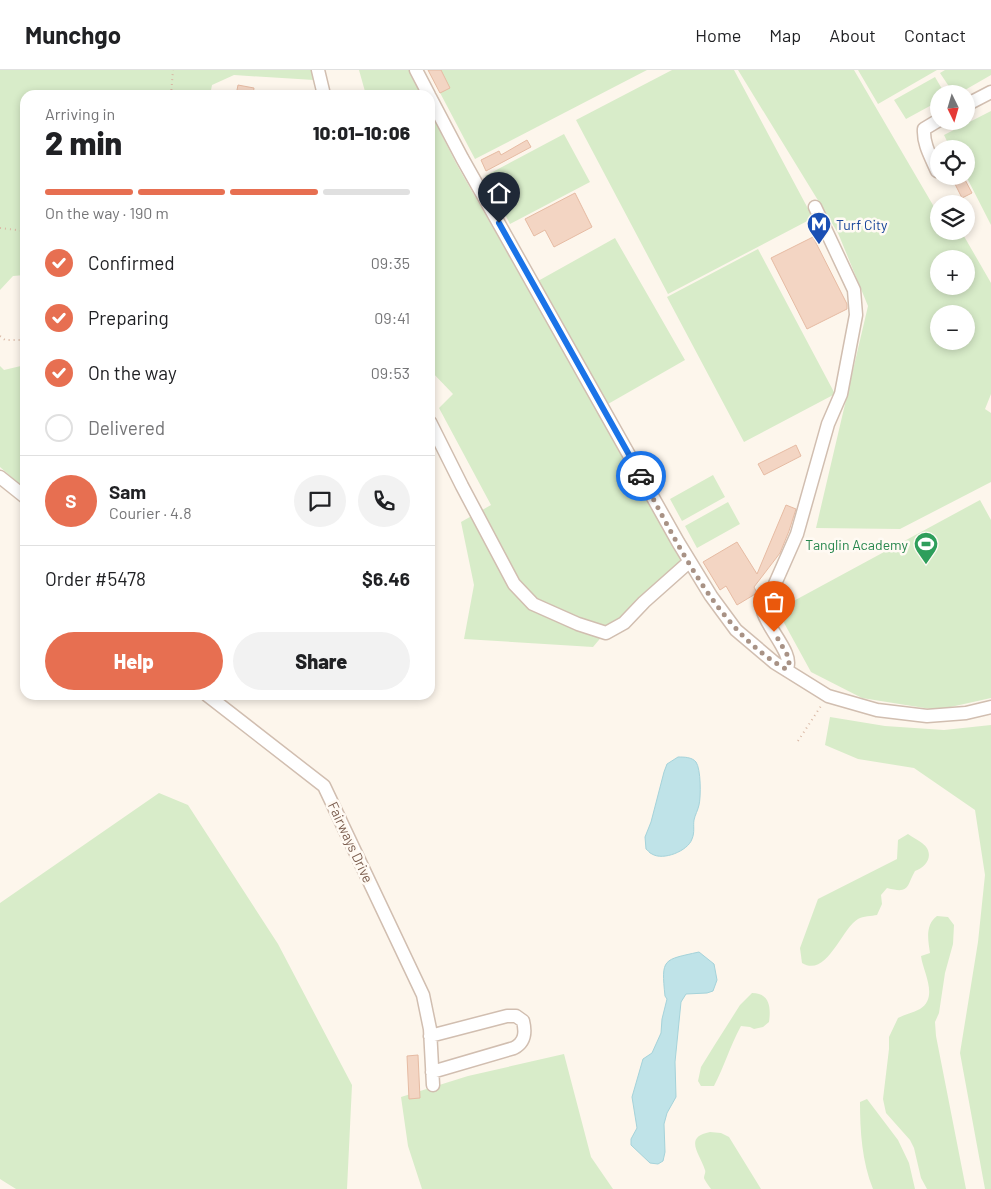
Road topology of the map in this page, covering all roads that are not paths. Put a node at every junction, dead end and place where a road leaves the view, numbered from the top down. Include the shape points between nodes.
1 (318, 70) edge
2 (416, 70) edge
3 (323, 90) edge
4 (426, 90) edge
5 (991, 92) edge
6 (975, 100) edge
7 (435, 107) edge
8 (930, 125) edge
9 (930, 155) edge
10 (815, 208) dead end
11 (435, 432) edge
12 (0, 476) edge
13 (20, 493) edge
14 (689, 562) junction
15 (786, 669) junction
16 (213, 700) edge
17 (991, 707) edge
18 (430, 1036) junction
19 (432, 1072) junction
20 (433, 1085) dead end

1 - 3 street
2 - 4 street
5 - 6 street
7 - 14 street
8 - 9 street via 924,129
10 - 15 street via 854,290 856,315 840,394 828,424 797,534 763,610 789,658
11 - 14 street via 514,584 533,604 606,633 608,639
12 - 13 street
14 - 15 street via 736,630
15 - 17 street via 828,696 877,710 927,716
16 - 18 street, Fairways Drive via 324,786 424,995
18 - 19 street, Fairways Drive
18 - 19 street via 502,1016 516,1016 523,1021 524,1027 524,1038 514,1048
19 - 20 street, Fairways Drive

